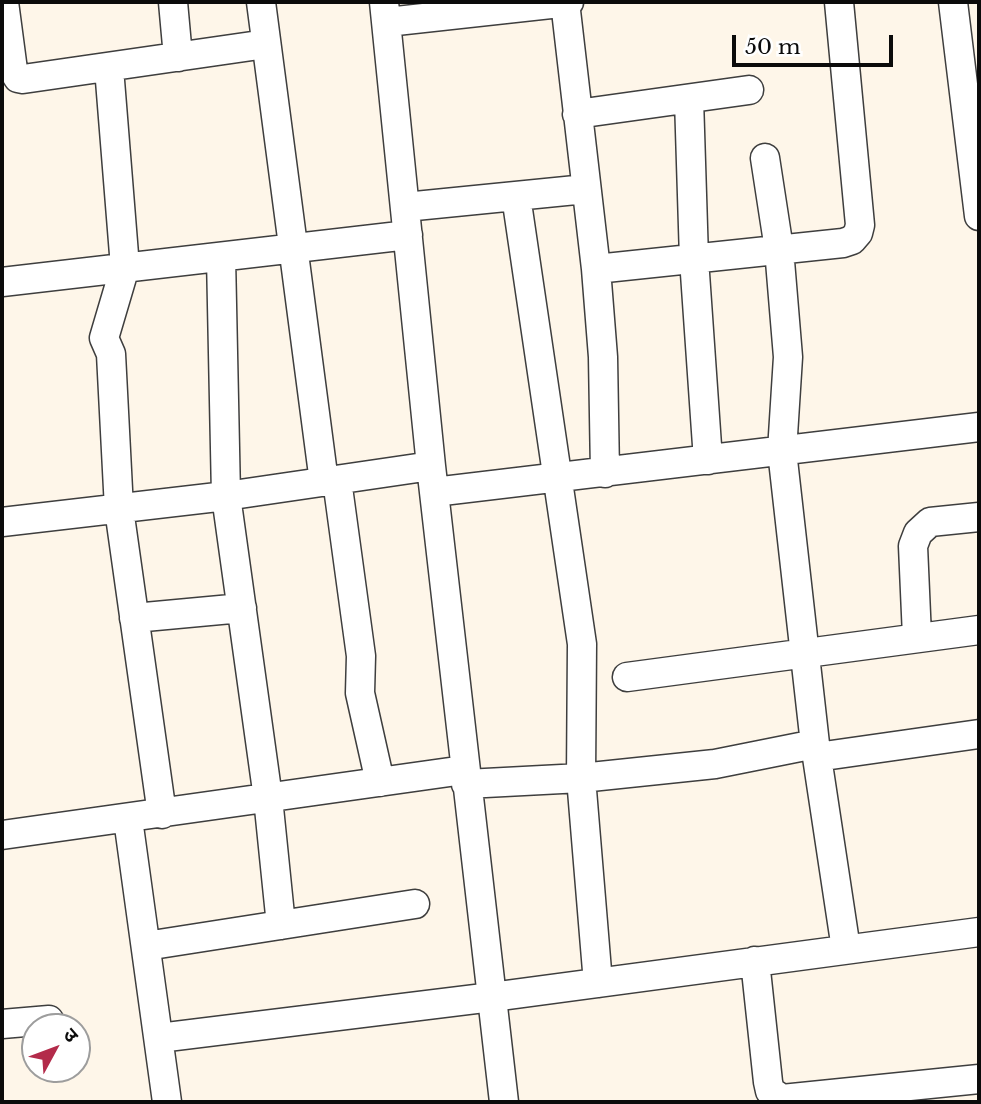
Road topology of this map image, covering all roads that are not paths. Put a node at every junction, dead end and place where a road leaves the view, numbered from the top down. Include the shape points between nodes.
1 (4, 2) edge
2 (173, 2) edge
3 (261, 2) edge
4 (567, 2) edge
5 (839, 2) edge
6 (953, 2) edge
7 (385, 12) edge
8 (266, 44) junction
9 (178, 57) junction
10 (109, 68) junction
11 (749, 90) dead end
12 (689, 99) junction
13 (577, 114) junction
14 (765, 158) dead end
15 (586, 190) junction
16 (516, 196) junction
17 (405, 207) junction
18 (979, 216) edge
19 (408, 235) junction
20 (292, 248) junction
21 (779, 249) junction
22 (221, 257) junction
23 (694, 258) junction
24 (125, 267) junction
25 (596, 269) junction
26 (2, 282) edge
27 (979, 427) edge
28 (782, 451) junction
29 (708, 460) junction
30 (605, 473) junction
31 (558, 478) junction
32 (433, 479) junction
33 (331, 481) junction
34 (226, 496) junction
35 (119, 509) junction
36 (979, 517) edge
37 (2, 522) edge
38 (242, 608) junction
39 (134, 618) junction
40 (979, 630) edge
41 (917, 637) junction
42 (804, 653) junction
43 (627, 677) dead end
44 (979, 734) edge
45 (816, 751) junction
46 (465, 777) junction
47 (581, 778) junction
48 (380, 782) junction
49 (268, 799) junction
50 (162, 814) junction
51 (128, 818) junction
52 (2, 835) edge
53 (415, 904) dead end
54 (281, 925) junction
55 (979, 932) edge
56 (146, 946) junction
57 (846, 949) junction
58 (755, 961) junction
59 (597, 983) junction
60 (492, 997) junction
61 (21, 1022) edge
62 (2, 1024) edge
63 (159, 1038) junction
64 (979, 1079) edge
65 (947, 1092) edge
66 (167, 1102) edge
67 (504, 1102) edge

1 - 10 street via 18,78
2 - 9 street
3 - 8 street
4 - 7 street
4 - 13 street
5 - 21 street via 860,225 852,240 843,243
6 - 18 street
7 - 17 street
8 - 9 street
8 - 20 street
9 - 10 street
10 - 24 street
11 - 12 street
12 - 13 street
12 - 23 street
13 - 15 street
14 - 21 street
15 - 16 street
15 - 25 street
16 - 17 street
16 - 31 street
17 - 19 street
19 - 20 street
19 - 32 street
20 - 22 street
20 - 33 street
21 - 23 street
21 - 28 street via 788,357
22 - 24 street
22 - 34 street
23 - 25 street
23 - 29 street
24 - 26 street
24 - 35 street via 104,338 111,354
25 - 30 street
27 - 28 street
28 - 29 street
28 - 42 street
29 - 30 street
30 - 31 street
31 - 32 street
31 - 47 street via 582,644
32 - 33 street
32 - 46 street
33 - 34 street
33 - 48 street via 361,656 360,692
34 - 35 street
34 - 38 street
35 - 37 street
35 - 39 street
36 - 41 street via 930,522 918,533 913,546
38 - 39 street
38 - 49 street
39 - 50 street
40 - 41 street
41 - 42 street
42 - 43 street
42 - 45 street
44 - 45 street
45 - 47 street
45 - 57 street
46 - 47 street
46 - 48 street
46 - 60 street
47 - 59 street
48 - 49 street
49 - 50 street
49 - 54 street
50 - 51 street
51 - 52 street
51 - 56 street
53 - 54 street
54 - 56 street
55 - 57 street
56 - 63 street
57 - 58 street
58 - 59 street
58 - 65 street via 770,1091 782,1099
59 - 60 street
60 - 63 street
60 - 67 street
61 - 62 street
63 - 66 street
64 - 65 street

